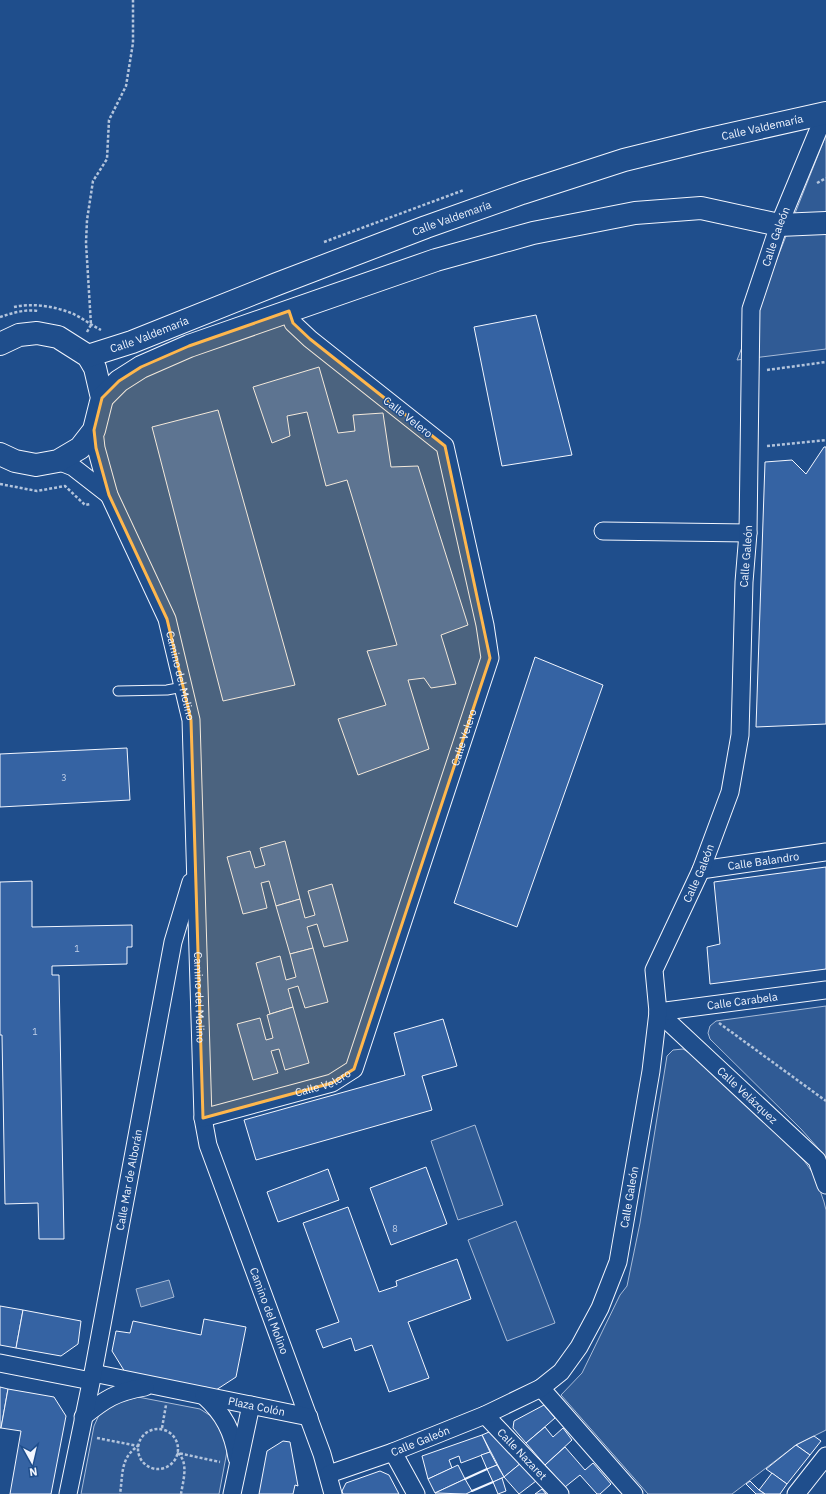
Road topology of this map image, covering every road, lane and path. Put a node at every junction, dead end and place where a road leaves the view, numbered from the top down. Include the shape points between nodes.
1 (133, 0) edge
2 (826, 114) edge
3 (826, 223) edge
4 (779, 225) junction
5 (289, 311) junction
6 (6, 336) edge
7 (83, 352) junction
8 (826, 362) edge
9 (749, 373) junction
10 (102, 398) junction
11 (94, 430) junction
12 (826, 440) edge
13 (750, 448) junction
14 (0, 454) edge
15 (58, 461) junction
16 (0, 484) edge
17 (109, 495) junction
18 (94, 503) dead end
19 (603, 531) dead end
20 (748, 533) junction
21 (183, 687) junction
22 (118, 691) dead end
23 (826, 852) edge
24 (195, 867) junction
25 (701, 870) junction
26 (826, 990) edge
27 (698, 1008) junction
28 (658, 1012) junction
29 (826, 1101) edge
30 (203, 1118) junction
31 (826, 1185) edge
32 (0, 1363) edge
33 (92, 1377) junction
34 (161, 1387) junction
35 (541, 1388) junction
36 (204, 1396) junction
37 (251, 1405) junction
38 (485, 1415) junction
39 (83, 1417) junction
40 (308, 1417) junction
41 (162, 1428) junction
42 (95, 1437) dead end
43 (138, 1446) junction
44 (393, 1452) junction
45 (178, 1453) junction
46 (826, 1456) edge
47 (238, 1466) junction
48 (329, 1474) junction
49 (68, 1494) edge
50 (120, 1494) edge
51 (181, 1494) edge
52 (232, 1494) edge
53 (333, 1494) edge
54 (416, 1494) edge
55 (560, 1494) edge
56 (634, 1494) edge
57 (796, 1494) edge

1 - 7 path via 133,43 126,86 109,120 107,159 93,181 86,243 91,325
2 - 4 street, Calle Galeón
2 - 7 main road, Calle Valdemaría via 624,160 522,193 292,278 132,342
3 - 4 main road
4 - 5 main road via 701,208 635,213 534,233 436,260
4 - 9 street, Calle Galeón via 751,309
5 - 10 main road via 189,346 141,367 119,381
5 - 30 street, Calle Velero via 293,323 310,339 445,446 490,658 354,1069 332,1083
6 - 7 main road via 36,333 58,337
7 - 10 main road via 94,368
8 - 9 path
9 - 13 street, Calle Galeón
10 - 11 main road
11 - 15 main road via 80,448
11 - 17 street, Camino del Molino via 96,448
12 - 13 path
13 - 20 street, Calle Galeón
14 - 15 main road via 15,461 36,465
15 - 17 street, Camino del Molino via 73,467
16 - 18 path via 37,491 65,486 85,504
17 - 21 street, Camino del Molino via 167,619
19 - 20 street
20 - 25 street, Calle Galeón via 744,582 740,735 730,792
21 - 22 lane via 167,690
21 - 24 street, Camino del Molino via 191,720
23 - 25 street, Calle Balandro
24 - 30 street, Camino del Molino
24 - 33 street, Calle Mar de Alborán via 173,942
25 - 28 street, Calle Galeón via 654,970
26 - 27 street, Calle Carabela
27 - 28 street, Calle Carabela
27 - 29 path
28 - 31 street, Calle Velázquez via 817,1160
28 - 35 street, Calle Galeón via 651,1071 618,1262 600,1308 579,1347 561,1372
30 - 40 street, Camino del Molino via 208,1145
32 - 33 street, Plaza Colón
33 - 34 street, Plaza Colón
33 - 39 street, Calle Mar de Alborán
34 - 36 street, Plaza Colón
34 - 39 street, Plaza Colón via 127,1390 105,1399
34 - 41 path
35 - 38 street, Calle Galeón
35 - 56 street
36 - 37 street, Plaza Colón
36 - 47 street, Plaza Colón via 219,1409 225,1420 235,1444
37 - 40 street, Plaza Colón
37 - 47 street
38 - 44 street, Calle Galeón
38 - 55 street, Calle Nazaret
39 - 49 street, Calle Mar de Alborán
40 - 48 street, Camino del Molino
41 - 43 path via 148,1431
41 - 45 path via 174,1435 178,1441
42 - 43 path
43 - 45 path via 141,1460 145,1465 158,1470 170,1466
43 - 50 path via 125,1460
44 - 48 street, Calle Galeón
44 - 54 street
45 - 47 path
45 - 51 path via 185,1468
46 - 57 street
47 - 52 street
48 - 53 street, Camino del Molino

